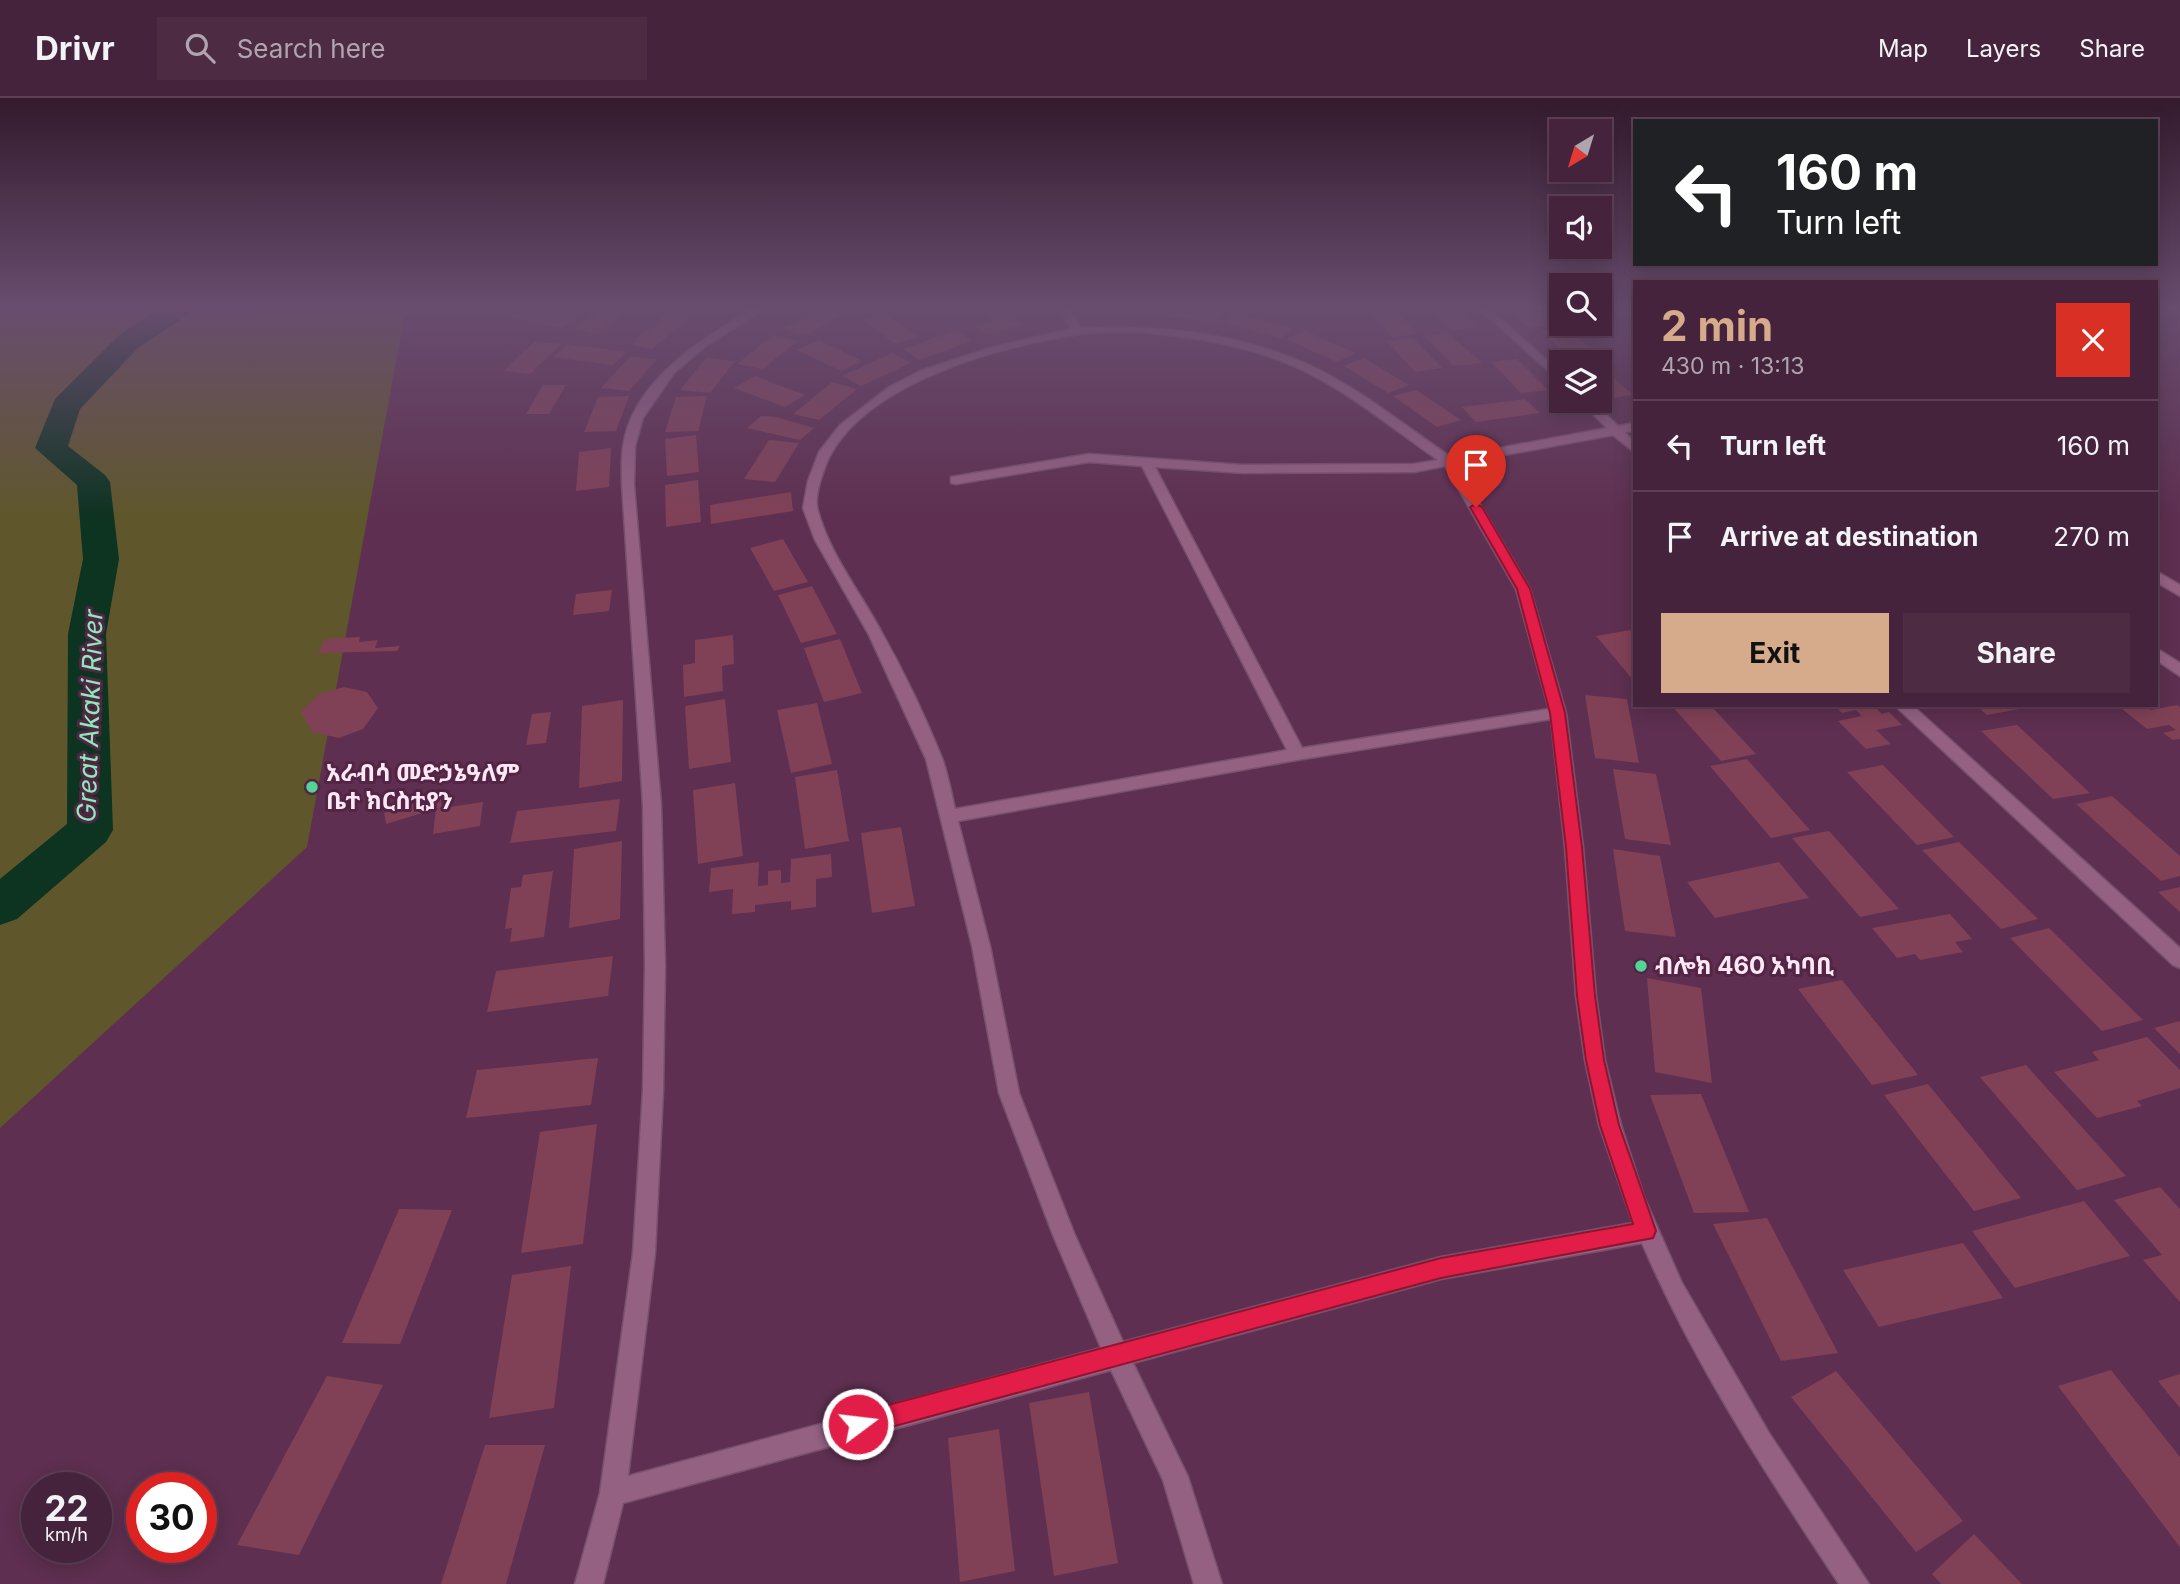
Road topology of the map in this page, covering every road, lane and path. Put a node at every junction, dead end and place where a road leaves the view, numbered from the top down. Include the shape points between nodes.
1 (665, 378) edge
2 (914, 378) edge
3 (1325, 378) edge
4 (1598, 413) edge
5 (1633, 427) edge
6 (1617, 430) junction
7 (1633, 447) edge
8 (1448, 461) junction
9 (1147, 463) junction
10 (956, 480) dead end
11 (2158, 576) edge
12 (2180, 592) edge
13 (2158, 654) edge
14 (2180, 671) edge
15 (1904, 707) edge
16 (1558, 713) junction
17 (1297, 754) junction
18 (950, 816) junction
19 (2180, 960) edge
20 (1646, 1231) junction
21 (1117, 1356) junction
22 (613, 1493) junction
23 (589, 1584) edge
24 (1208, 1584) edge
25 (1855, 1584) edge

1 - 22 street via 637,418 629,446 630,527 652,805 655,965 644,1253
2 - 18 street via 844,428 823,455 810,508 934,759
3 - 8 street
4 - 6 street
5 - 6 street
6 - 7 street
6 - 8 street
8 - 9 street via 1369,470
8 - 16 street via 1523,589
9 - 10 street via 1089,458
9 - 17 street
11 - 12 street
13 - 14 street
15 - 19 street
16 - 17 street
16 - 20 street via 1595,1060 1609,1125
17 - 18 street
18 - 21 street via 1009,1093
20 - 21 street via 1441,1268
20 - 25 street via 1674,1291 1760,1442
21 - 22 street
21 - 24 street via 1175,1478
22 - 23 street

